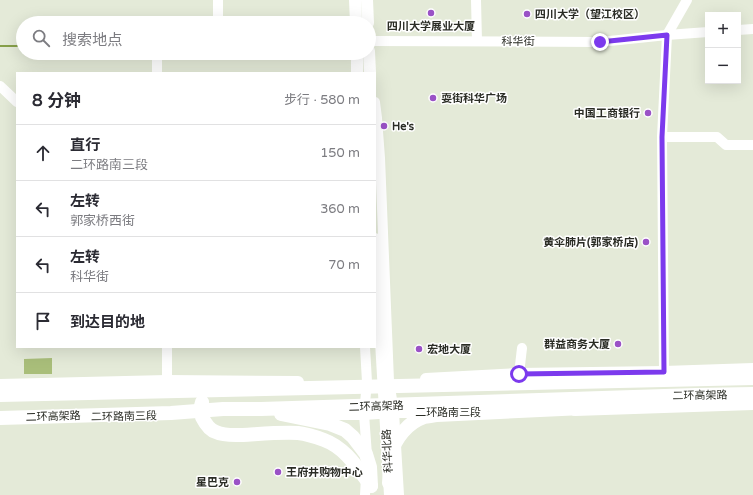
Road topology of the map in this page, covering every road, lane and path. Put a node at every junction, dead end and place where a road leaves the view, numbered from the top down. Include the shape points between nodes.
1 (218, 0) edge
2 (356, 0) edge
3 (367, 0) edge
4 (476, 0) edge
5 (687, 0) edge
6 (218, 16) edge
7 (356, 16) edge
8 (368, 16) edge
9 (741, 30) edge
10 (753, 30) edge
11 (705, 32) edge
12 (667, 35) junction
13 (376, 40) edge
14 (477, 41) junction
15 (157, 60) edge
16 (356, 60) edge
17 (369, 60) edge
18 (370, 71) edge
19 (157, 72) edge
20 (357, 72) edge
21 (0, 86) edge
22 (16, 101) edge
23 (376, 113) edge
24 (662, 137) junction
25 (753, 145) edge
26 (376, 257) edge
27 (167, 348) edge
28 (365, 348) edge
29 (374, 348) edge
30 (522, 348) dead end
31 (753, 369) edge
32 (664, 372) junction
33 (519, 374) junction
34 (753, 378) edge
35 (168, 381) junction
36 (389, 381) junction
37 (367, 382) junction
38 (540, 383) junction
39 (0, 385) edge
40 (232, 390) junction
41 (753, 394) edge
42 (0, 395) edge
43 (696, 395) junction
44 (0, 403) edge
45 (753, 404) edge
46 (224, 409) junction
47 (261, 409) junction
48 (0, 411) edge
49 (394, 412) junction
50 (364, 414) junction
51 (0, 418) edge
52 (38, 418) junction
53 (0, 422) edge
54 (389, 489) edge
55 (373, 493) edge
56 (399, 495) edge

1 - 6 street
2 - 7 main road
3 - 8 main road
4 - 14 street
5 - 12 street
9 - 10 street
11 - 12 street, 科华街
12 - 14 street, 科华街 via 600,42
12 - 24 street
13 - 14 street, 科华街
15 - 19 street
16 - 20 main road
17 - 18 main road
21 - 22 street
23 - 36 street
24 - 25 street via 717,137 726,145
24 - 32 street
26 - 54 main road, 科华北路
27 - 35 street
28 - 37 street
29 - 55 main road
30 - 33 street
31 - 32 main road
32 - 33 main road
33 - 36 main road
34 - 38 highway, 二环高架路
35 - 37 main road
35 - 39 main road
36 - 37 main road
36 - 49 street
37 - 50 street
38 - 40 highway, 二环高架路
38 - 55 highway via 420,380 232,384 220,386 206,393 200,411 204,423 217,433 298,433 325,440 345,453
40 - 42 highway, 二环高架路
40 - 44 highway via 165,399
41 - 43 highway, 二环高架路
43 - 47 highway, 二环高架路
43 - 54 highway via 667,404 423,417 410,425 394,444
45 - 49 main road, 二环路南三段 via 550,411
46 - 47 highway, 二环高架路
46 - 48 highway via 163,407
46 - 51 highway, 二环高架路
47 - 55 highway via 330,424 344,430 366,454
49 - 50 main road, 二环路南三段
49 - 56 street
50 - 52 main road, 二环路南三段
50 - 55 street
51 - 52 main road
52 - 53 main road, 二环路南三段

